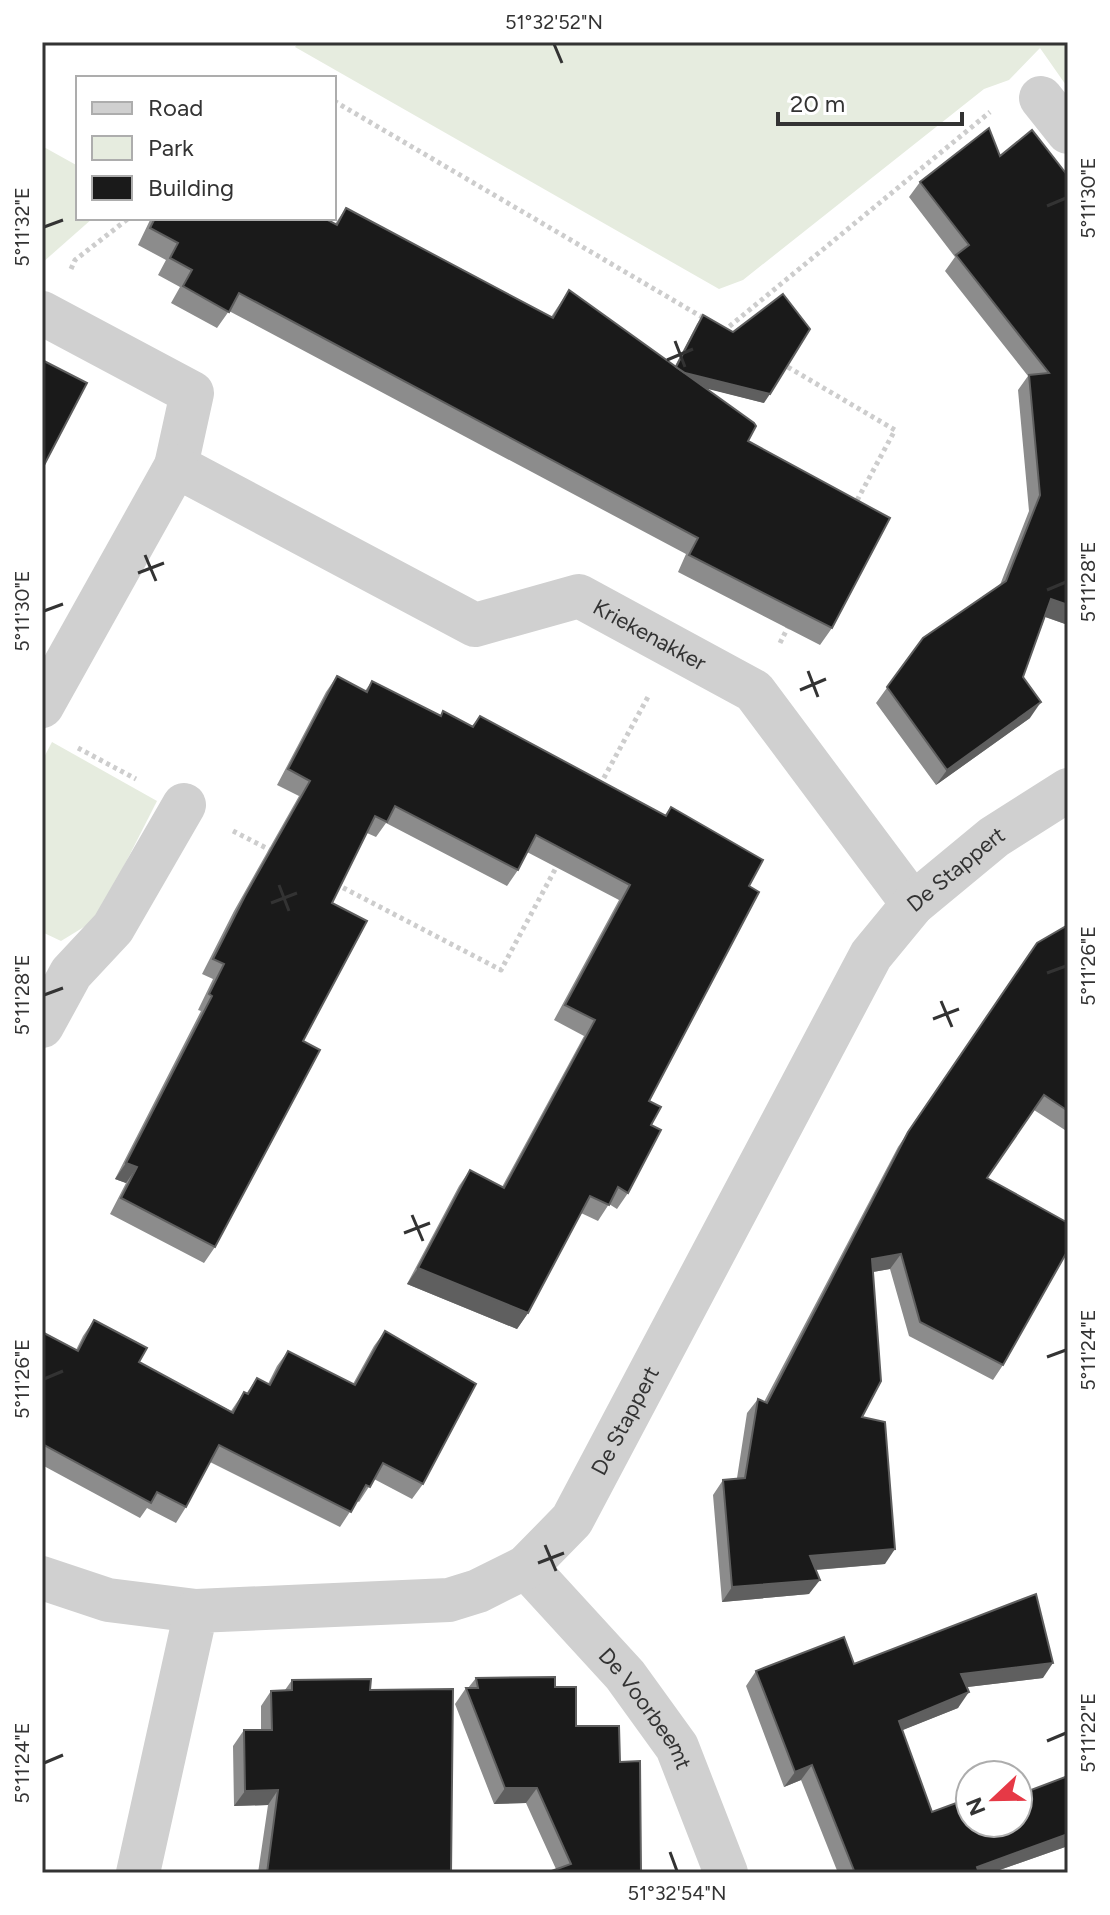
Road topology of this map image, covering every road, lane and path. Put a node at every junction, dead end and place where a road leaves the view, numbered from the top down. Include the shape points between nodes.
1 (1041, 98) dead end
2 (336, 102) edge
3 (990, 111) dead end
4 (1068, 132) edge
5 (126, 220) edge
6 (45, 315) edge
7 (725, 330) junction
8 (738, 338) edge
9 (778, 361) edge
10 (176, 466) junction
11 (851, 513) edge
12 (791, 622) edge
13 (674, 648) junction
14 (754, 691) junction
15 (42, 706) edge
16 (68, 742) dead end
17 (599, 788) edge
18 (1068, 790) edge
19 (184, 805) junction
20 (280, 855) edge
21 (561, 858) edge
22 (335, 884) edge
23 (913, 904) junction
24 (56, 965) edge
25 (42, 1026) edge
26 (526, 1567) junction
27 (42, 1578) edge
28 (196, 1611) junction
29 (138, 1873) edge
30 (726, 1873) edge

1 - 4 street
2 - 7 path
3 - 7 path
5 - 6 path via 75,260
6 - 10 street via 192,393
7 - 8 path
9 - 11 path via 895,430
10 - 13 street, Kriekenakker via 475,625 579,596
10 - 15 street
12 - 14 path
13 - 14 street, Kriekenakker
13 - 17 path
14 - 23 street, Kriekenakker
16 - 19 path
18 - 23 street, De Stappert via 994,837
19 - 20 path
19 - 24 street via 113,928
21 - 22 path via 501,970
23 - 26 street, De Stappert via 871,955 572,1520
24 - 25 street
26 - 28 street, De Stappert via 449,1600
26 - 30 street, De Voorbeemt via 625,1675 677,1747
27 - 28 street via 108,1600
28 - 29 street

